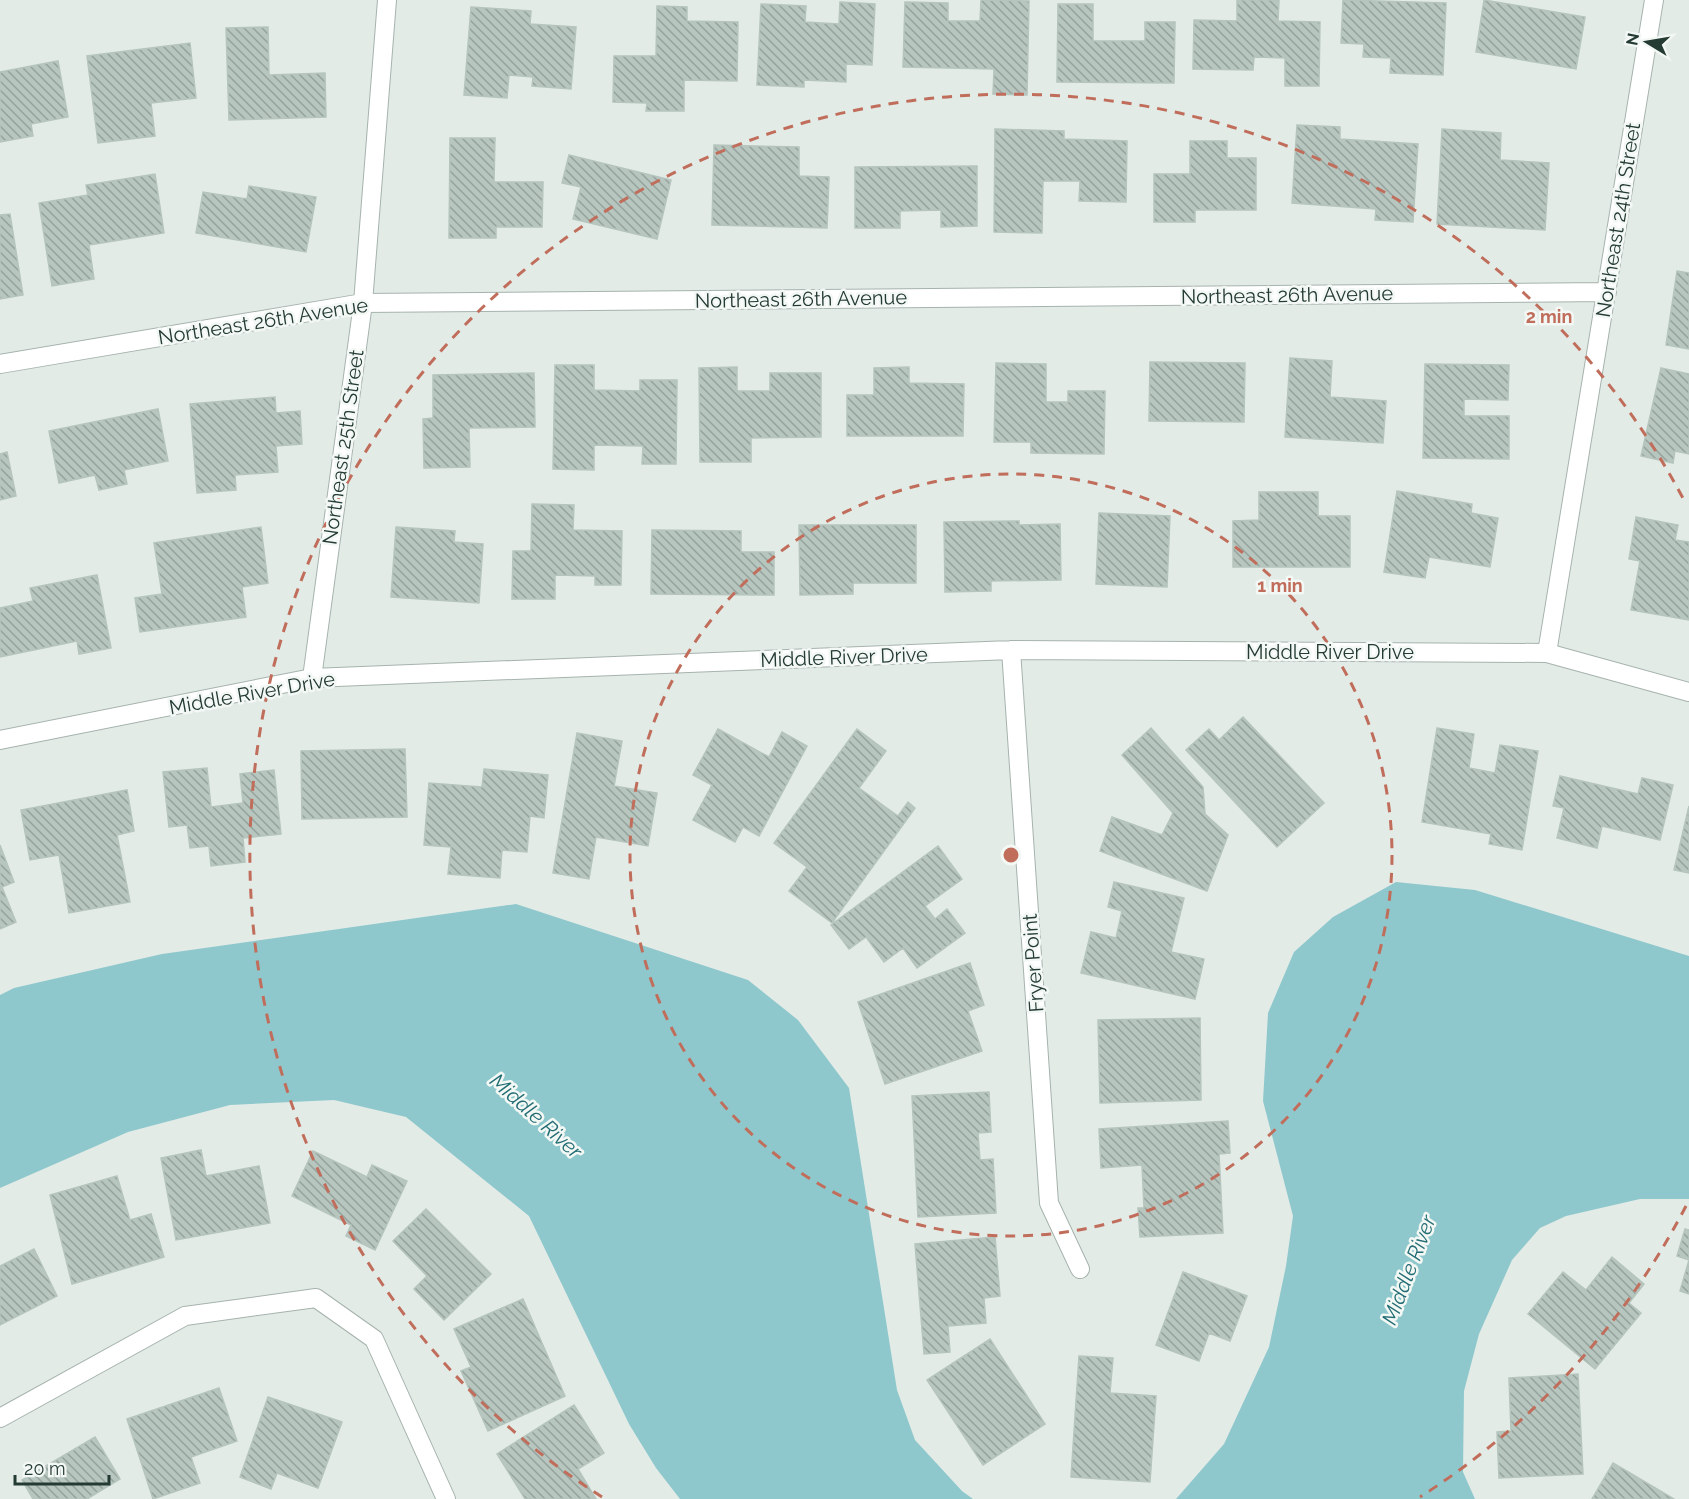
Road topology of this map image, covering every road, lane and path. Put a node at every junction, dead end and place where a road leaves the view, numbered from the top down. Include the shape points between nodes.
1 (387, 0) edge
2 (1654, 0) edge
3 (1607, 292) junction
4 (363, 303) junction
5 (0, 364) edge
6 (1011, 650) junction
7 (1547, 653) junction
8 (312, 678) junction
9 (1689, 692) edge
10 (0, 740) edge
11 (1080, 1269) dead end
12 (0, 1418) edge
13 (446, 1499) edge

1 - 4 street, Northeast 25th Street
2 - 3 street, Northeast 24th Street
3 - 4 street, Northeast 26th Avenue
3 - 7 street, Northeast 24th Street
4 - 5 street, Northeast 26th Avenue
4 - 8 street, Northeast 25th Street
6 - 7 street, Middle River Drive
6 - 8 street, Middle River Drive
6 - 11 street, Fryer Point via 1049,1203
7 - 9 street, Middle River Drive
8 - 10 street, Middle River Drive
12 - 13 street via 185,1316 316,1298 374,1340

